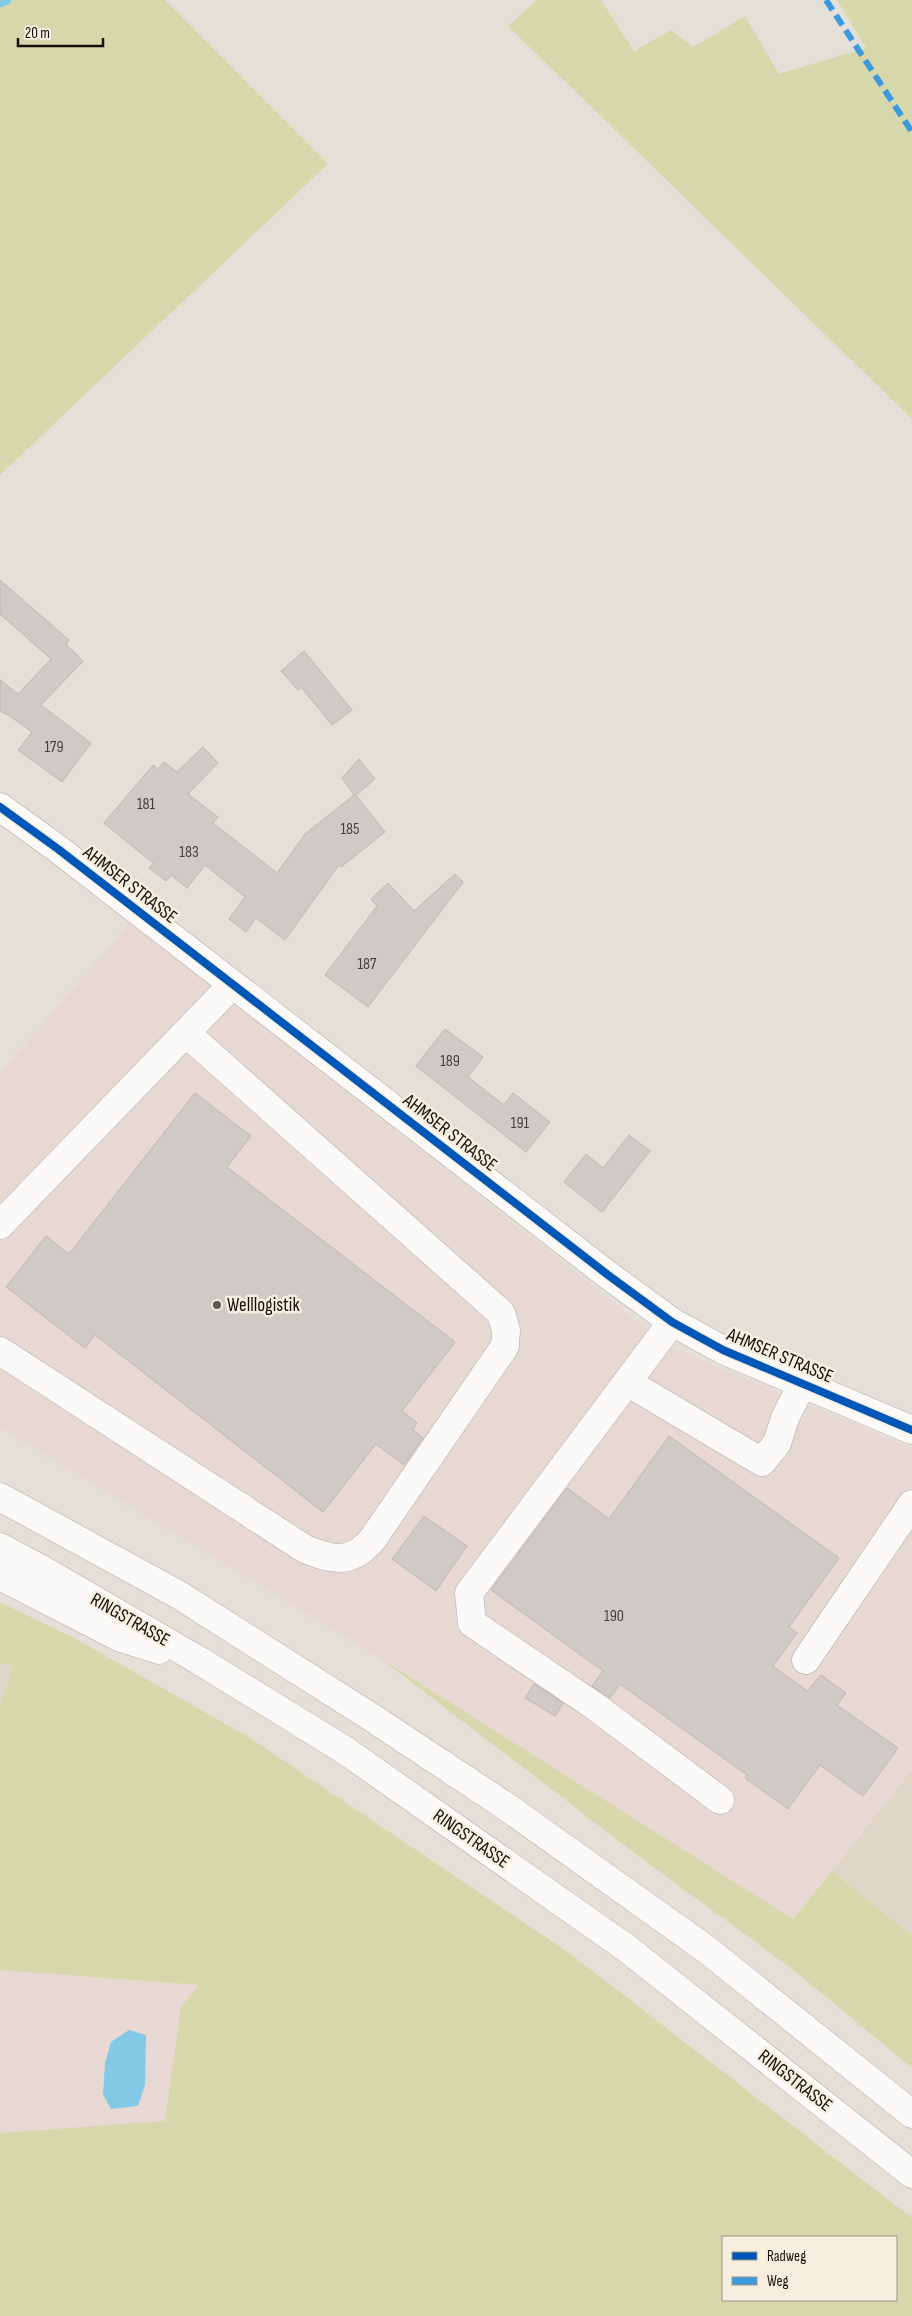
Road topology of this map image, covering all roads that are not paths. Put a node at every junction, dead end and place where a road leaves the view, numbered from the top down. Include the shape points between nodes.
1 (0, 807) edge
2 (232, 985) junction
3 (186, 1033) junction
4 (0, 1224) edge
5 (672, 1322) junction
6 (0, 1351) edge
7 (627, 1382) junction
8 (802, 1384) junction
9 (912, 1430) edge
10 (0, 1497) edge
11 (912, 1504) edge
12 (0, 1547) edge
13 (0, 1576) edge
14 (806, 1660) dead end
15 (200, 1661) junction
16 (720, 1800) dead end
17 (912, 2114) edge
18 (912, 2174) edge

1 - 2 main road, AHMSER STRASSE
2 - 3 main road
2 - 5 main road, AHMSER STRASSE
3 - 4 main road
3 - 6 main road via 501,1313 506,1330 505,1346 372,1540 362,1552 345,1558 328,1558 305,1549
5 - 7 main road
5 - 8 main road, AHMSER STRASSE via 723,1350
7 - 8 main road via 762,1462 777,1444 785,1418
7 - 16 main road via 469,1593 472,1623 593,1706
8 - 9 main road, AHMSER STRASSE
10 - 17 main road via 179,1595 504,1805 706,1948
11 - 14 main road
12 - 15 main road, RINGSTRASSE
13 - 15 main road via 120,1638
15 - 18 main road, RINGSTRASSE via 342,1749 625,1947

